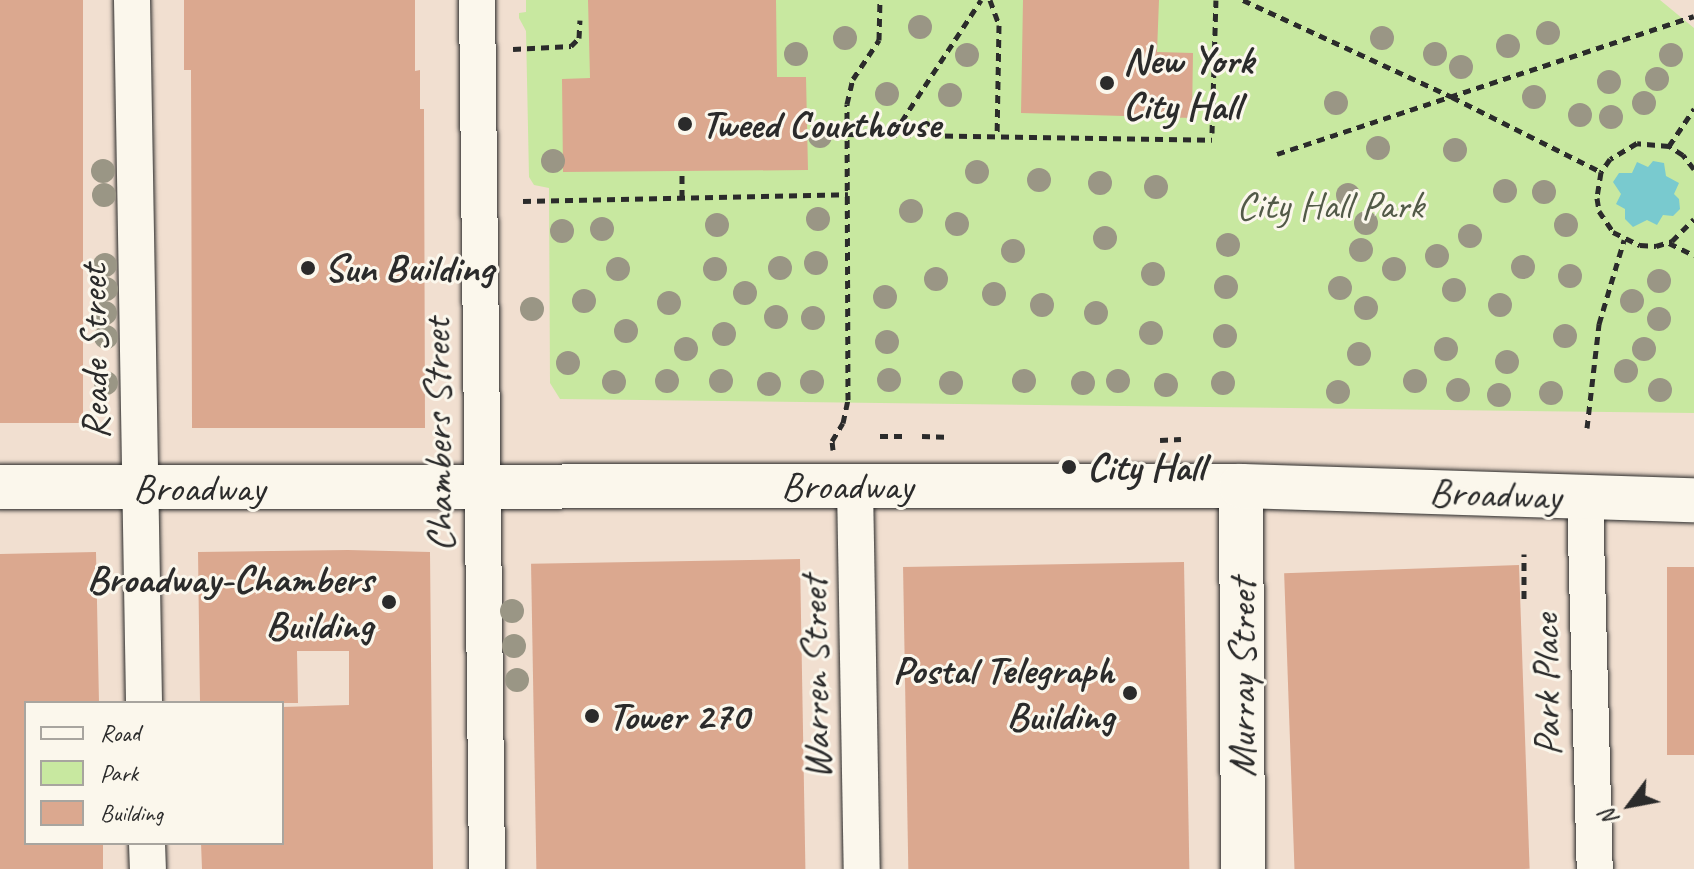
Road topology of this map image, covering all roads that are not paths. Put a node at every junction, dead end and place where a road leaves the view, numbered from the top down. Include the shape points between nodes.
1 (132, 0) edge
2 (477, 0) edge
3 (855, 486) junction
4 (1241, 486) junction
5 (0, 487) edge
6 (141, 488) junction
7 (483, 488) junction
8 (1585, 498) junction
9 (1694, 500) edge
10 (144, 701) edge
11 (147, 845) edge
12 (148, 869) edge
13 (487, 869) edge
14 (862, 869) edge
15 (1243, 869) edge
16 (1595, 869) edge

1 - 6 street, Reade Street
2 - 7 street, Chambers Street
3 - 4 main road, Broadway
3 - 7 main road, Broadway
3 - 14 street, Warren Street
4 - 8 main road, Broadway
4 - 15 main road, Murray Street
5 - 6 main road, Broadway
6 - 7 main road, Broadway
6 - 10 street, Reade Street
7 - 13 street, Chambers Street
8 - 9 main road, Broadway
8 - 16 street, Park Place
11 - 12 street

